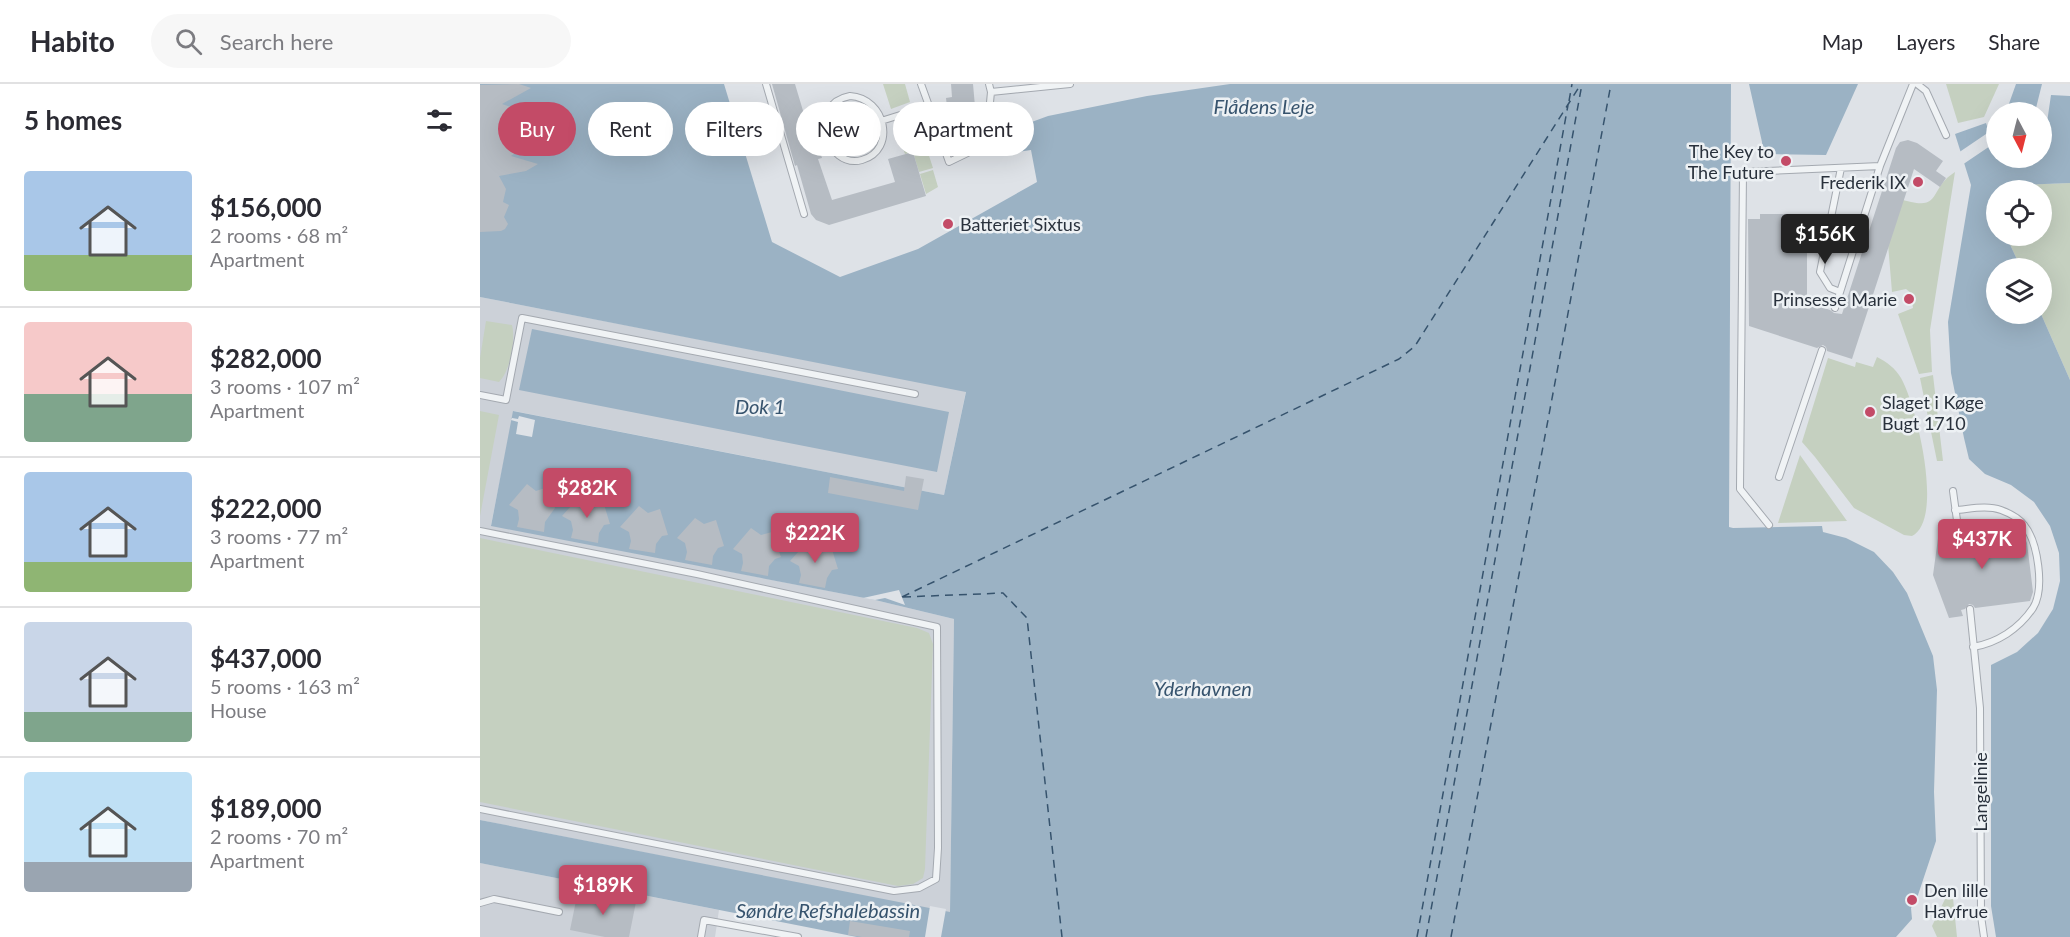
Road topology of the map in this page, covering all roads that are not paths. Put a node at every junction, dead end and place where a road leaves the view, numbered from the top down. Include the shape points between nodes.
1 (766, 84) edge
2 (921, 84) edge
3 (989, 84) edge
4 (1070, 84) edge
5 (1915, 84) edge
6 (991, 92) junction
7 (928, 102) edge
8 (990, 102) edge
9 (893, 117) edge
10 (881, 121) junction
11 (1946, 135) dead end
12 (947, 156) edge
13 (961, 156) edge
14 (1880, 166) junction
15 (1841, 168) junction
16 (804, 214) dead end
17 (1840, 292) junction
18 (1835, 308) dead end
19 (1821, 350) dead end
20 (915, 394) dead end
21 (480, 395) edge
22 (1779, 477) dead end
23 (1953, 491) dead end
24 (1955, 510) junction
25 (1770, 525) dead end
26 (480, 531) edge
27 (1959, 535) dead end
28 (1970, 609) dead end
29 (1973, 647) junction
30 (480, 809) edge
31 (480, 903) edge
32 (559, 912) dead end
33 (701, 937) edge
34 (798, 937) edge
35 (1984, 937) edge

1 - 16 lane
2 - 7 lane
3 - 6 lane
4 - 6 lane
5 - 11 lane via 1926,92
5 - 14 lane
6 - 8 lane
9 - 10 lane
10 - 10 lane via 880,146 859,161 836,154 824,124 830,107 850,96 871,103
12 - 13 lane via 949,162
14 - 15 lane
14 - 17 lane
15 - 17 lane via 1820,272 1830,288
15 - 25 lane via 1743,172 1740,489
17 - 18 lane
19 - 22 lane
20 - 21 lane via 522,318 506,400
23 - 24 lane
24 - 27 lane
24 - 29 lane via 2000,510 2023,522 2030,533 2040,584 2034,607 2021,623 1988,644
26 - 30 lane via 937,627 936,879 919,888 894,891
28 - 29 lane, Langelinie
29 - 35 lane, Langelinie via 1980,708
31 - 32 lane via 494,899
33 - 34 lane via 704,920

